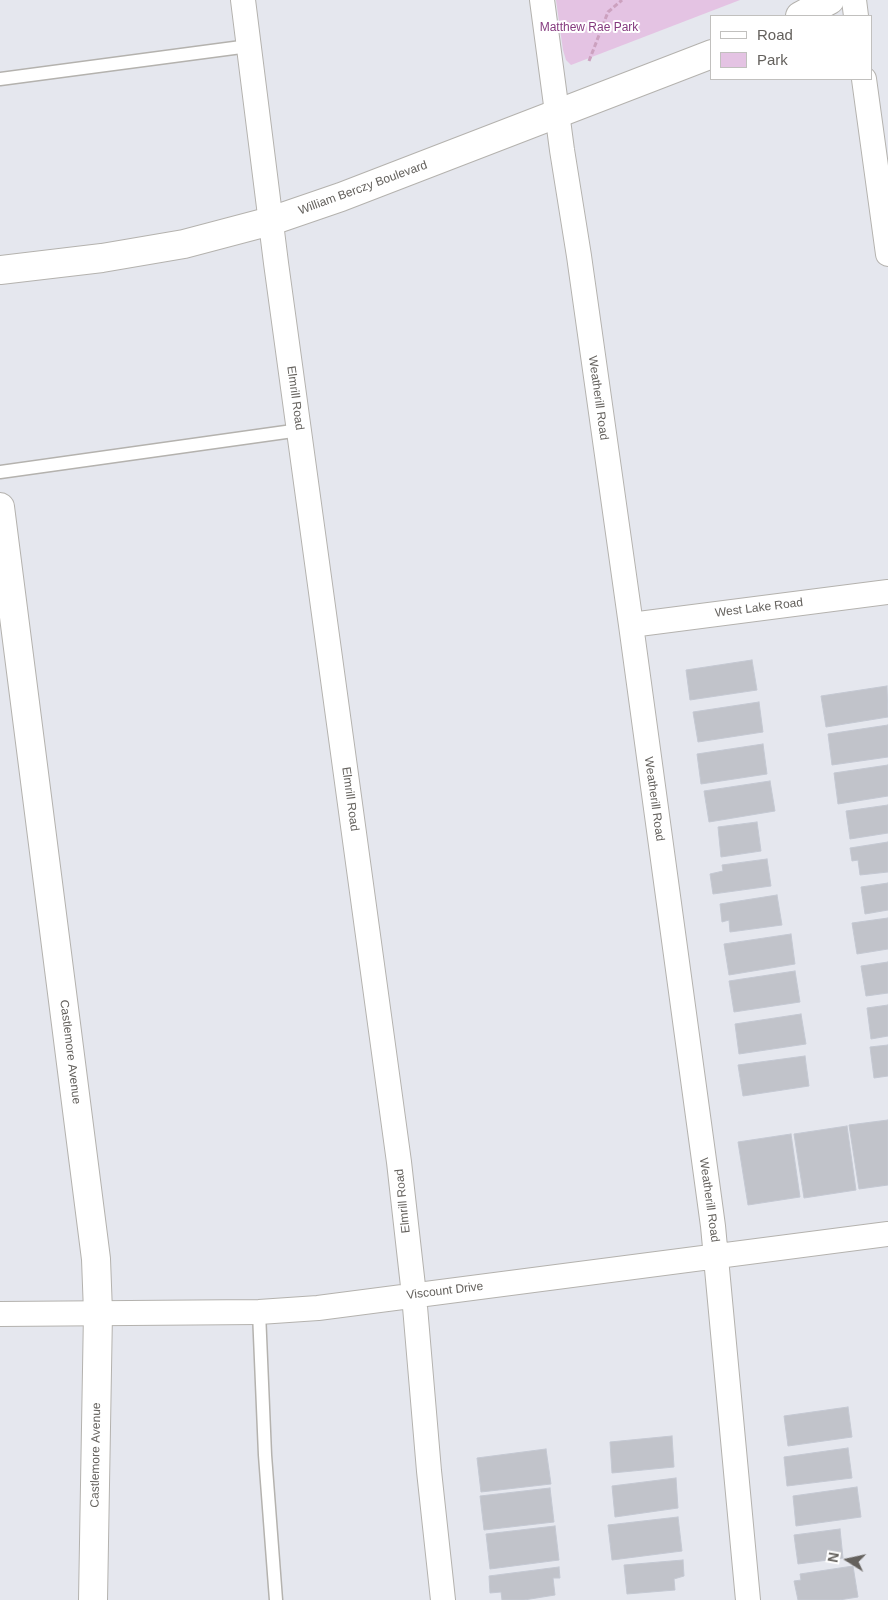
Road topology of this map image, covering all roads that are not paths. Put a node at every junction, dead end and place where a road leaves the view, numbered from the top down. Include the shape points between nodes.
1 (243, 0) edge
2 (542, 0) edge
3 (830, 0) edge
4 (854, 0) edge
5 (802, 15) edge
6 (856, 15) edge
7 (249, 46) junction
8 (710, 55) edge
9 (0, 79) edge
10 (864, 80) edge
11 (557, 113) junction
12 (271, 221) junction
13 (888, 254) edge
14 (0, 270) edge
15 (300, 430) junction
16 (0, 472) edge
17 (0, 507) edge
18 (888, 592) edge
19 (631, 624) junction
20 (888, 1234) edge
21 (717, 1255) junction
22 (414, 1295) junction
23 (98, 1312) junction
24 (259, 1312) junction
25 (0, 1314) edge
26 (94, 1600) edge
27 (276, 1600) edge
28 (443, 1600) edge
29 (748, 1600) edge

1 - 7 street, Elmrill Road
2 - 11 street, Weatherill Road
3 - 5 street
4 - 6 street
7 - 9 lane
7 - 12 street, Elmrill Road
8 - 11 street, William Berczy Boulevard
10 - 13 street
11 - 12 street, William Berczy Boulevard via 350,194
11 - 19 street, Weatherill Road
12 - 14 street, William Berczy Boulevard via 184,244
12 - 15 street, Elmrill Road
15 - 16 lane
15 - 22 street, Elmrill Road via 398,1152
17 - 23 street, Castlemore Avenue via 93,1235
18 - 19 street, West Lake Road
19 - 21 street, Weatherill Road
20 - 21 street, Viscount Drive
21 - 22 street, Viscount Drive
21 - 29 street, Weatherill Road
22 - 24 street, Viscount Drive
22 - 28 street, Elmrill Road
23 - 24 street, Viscount Drive
23 - 25 street, Viscount Drive
23 - 26 street, Castlemore Avenue
24 - 27 lane

